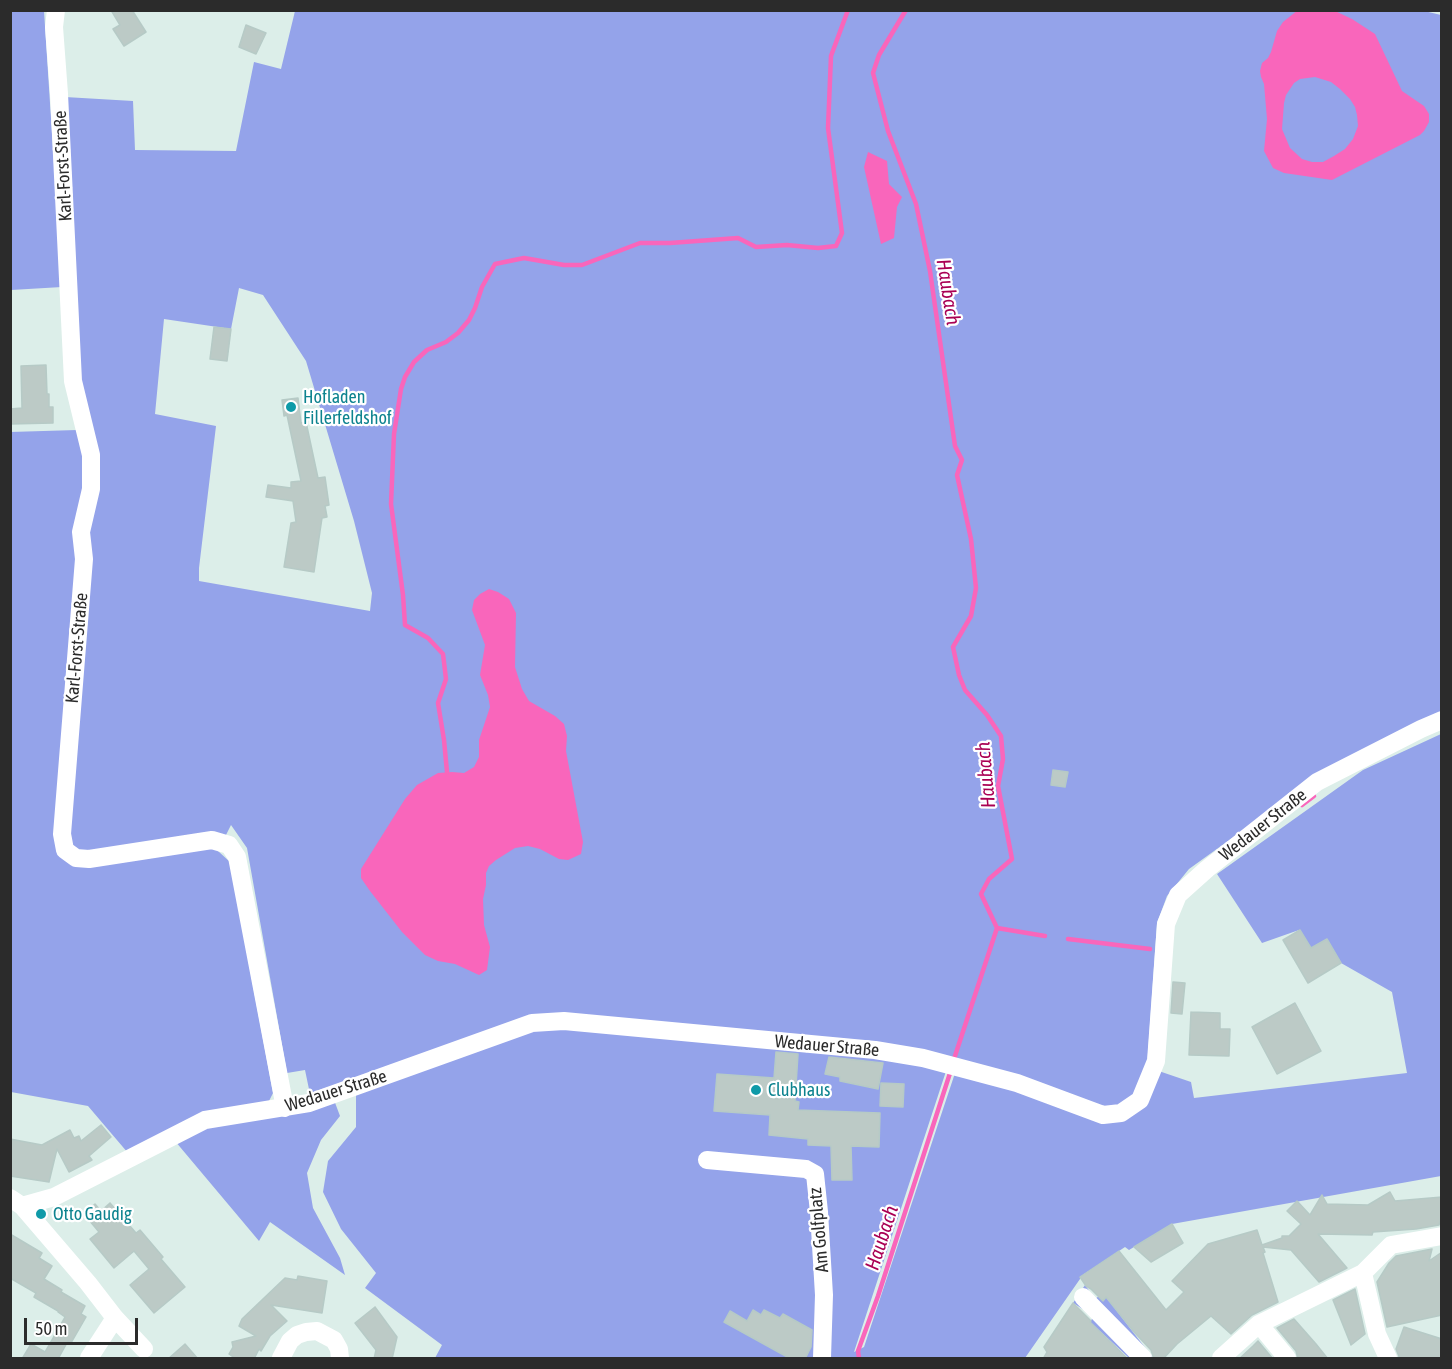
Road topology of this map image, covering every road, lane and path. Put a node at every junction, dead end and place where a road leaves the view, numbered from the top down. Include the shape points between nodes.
1 (56, 10) edge
2 (1442, 720) edge
3 (285, 1108) junction
4 (707, 1160) dead end
5 (16, 1202) edge
6 (1442, 1236) edge
7 (1363, 1273) junction
8 (1083, 1297) dead end
9 (115, 1318) junction
10 (1259, 1324) junction
11 (144, 1349) dead end
12 (89, 1359) edge
13 (281, 1359) edge
14 (340, 1359) edge
15 (822, 1359) edge
16 (1143, 1359) edge
17 (1221, 1359) edge
18 (1287, 1359) edge
19 (1388, 1359) edge

1 - 3 street, Karl-Forst-Straße via 73,381 91,455 91,489 81,532 84,559 62,834 65,850 76,858 89,859 212,840 229,845 237,857
2 - 3 street, Wedauer Straße via 1317,782 1178,895 1166,924 1156,1061 1140,1100 1121,1113 1103,1115 1017,1083 923,1058 875,1050 564,1021 532,1023 319,1100
3 - 5 street, Wedauer Straße via 205,1120 54,1197
4 - 15 street, Am Golfplatz via 806,1169 814,1174 824,1294
5 - 9 street
6 - 7 street via 1391,1245
7 - 10 street
7 - 19 street via 1377,1334
8 - 16 street
9 - 11 street
9 - 12 street
10 - 17 street
10 - 18 street
13 - 14 street via 297,1335 317,1331 334,1340

